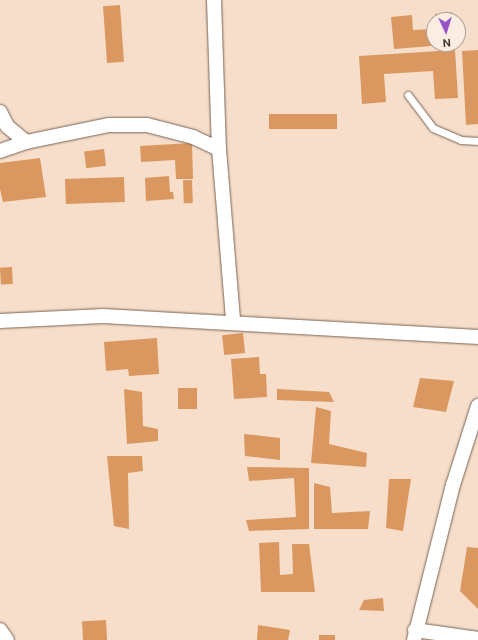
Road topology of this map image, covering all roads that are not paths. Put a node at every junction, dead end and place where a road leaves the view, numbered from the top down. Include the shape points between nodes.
1 (214, 0) edge
2 (408, 96) dead end
3 (0, 112) edge
4 (478, 141) edge
5 (26, 142) junction
6 (219, 149) junction
7 (0, 151) edge
8 (0, 321) edge
9 (233, 321) junction
10 (478, 337) edge
11 (478, 406) edge
12 (0, 630) edge
13 (414, 635) edge
14 (478, 639) edge
15 (7, 640) edge

1 - 6 street
2 - 4 lane via 433,128 460,140
3 - 5 street via 7,126
5 - 6 street via 109,125 147,125 193,137
5 - 7 street
6 - 9 street
8 - 9 street via 103,316
9 - 10 street
11 - 13 street via 453,485
12 - 15 street
13 - 14 street

